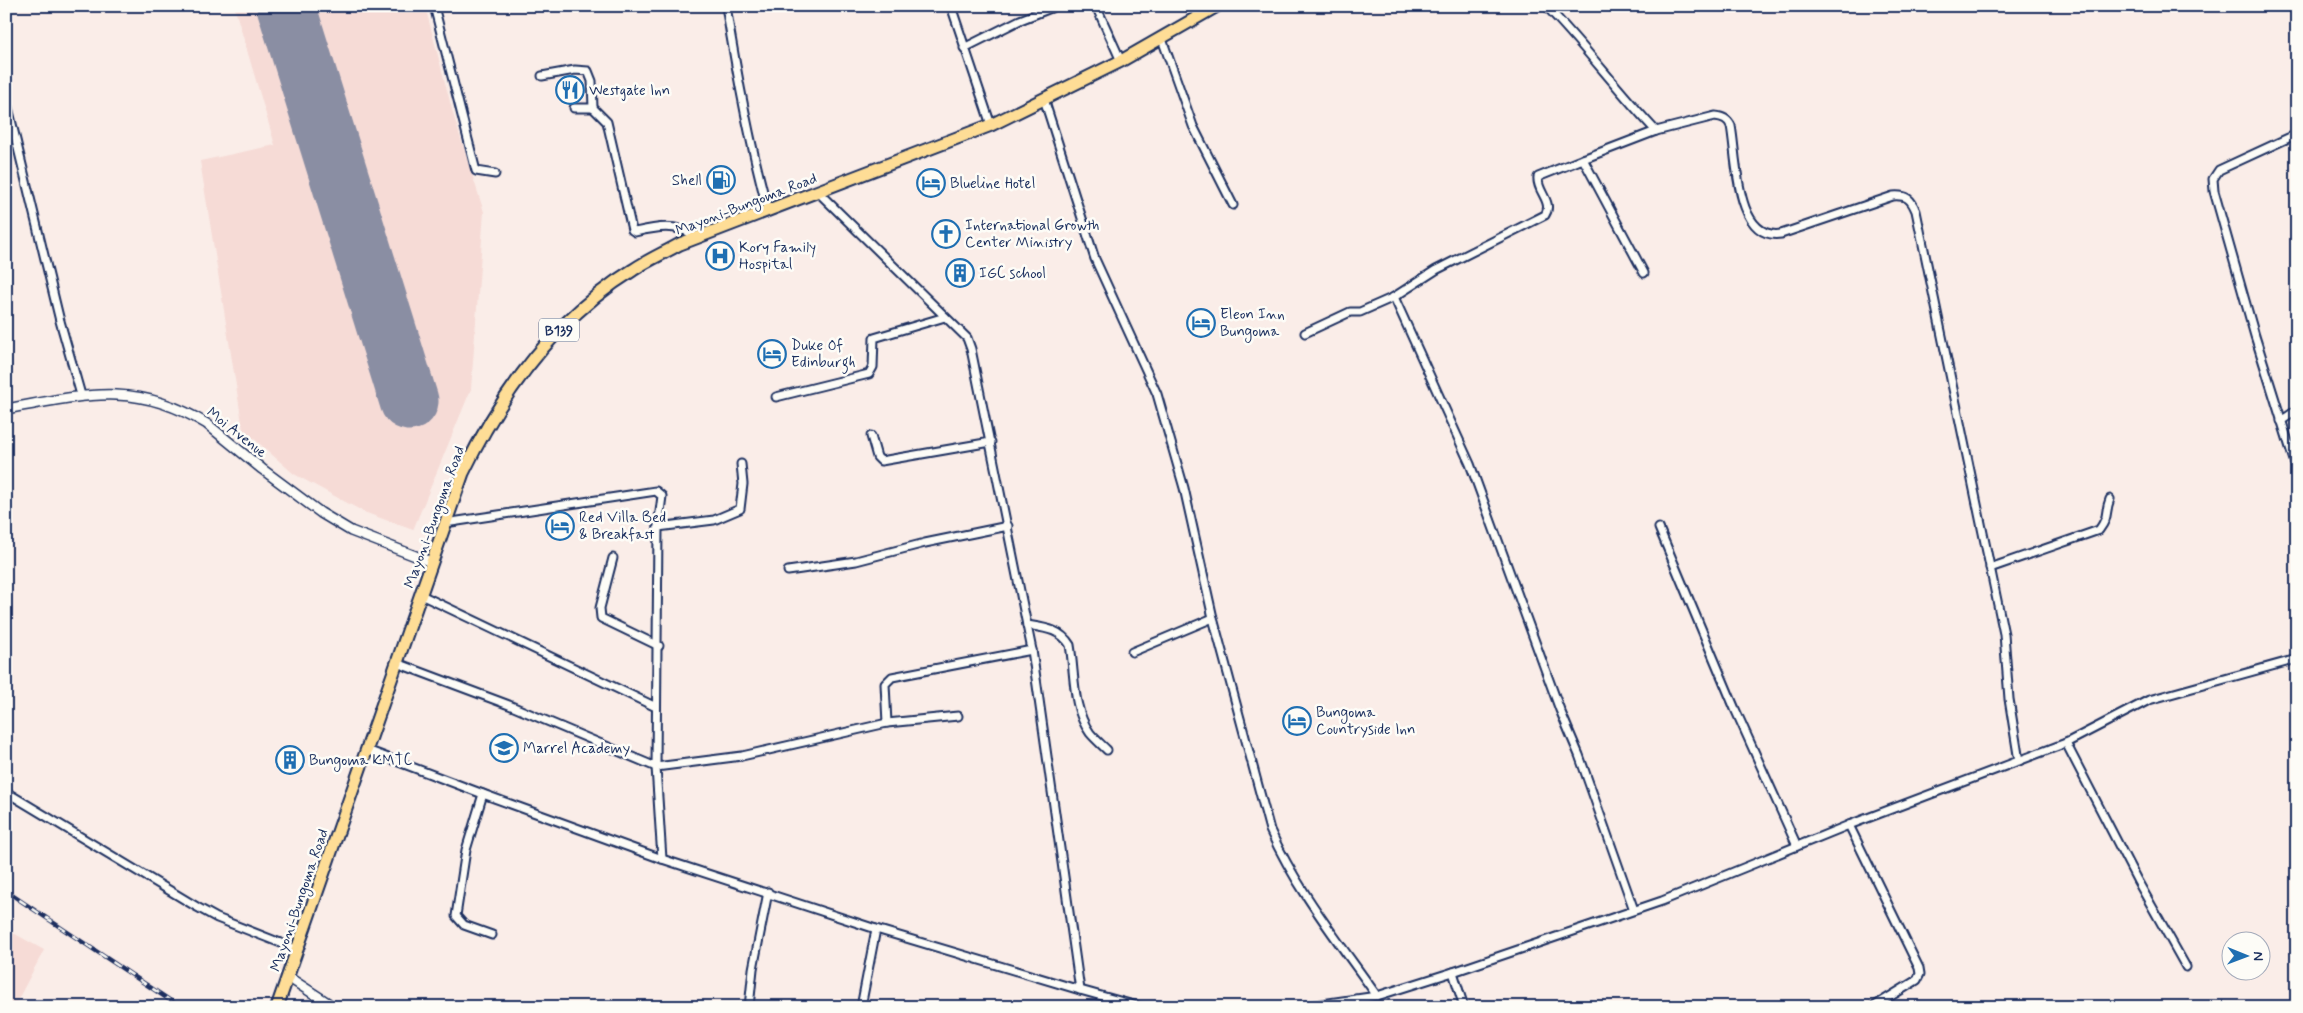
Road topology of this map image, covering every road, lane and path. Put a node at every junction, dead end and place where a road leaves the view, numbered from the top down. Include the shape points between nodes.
1 (434, 6) edge
2 (726, 6) edge
3 (951, 6) edge
4 (1056, 6) edge
5 (1096, 6) edge
6 (1218, 6) edge
7 (1546, 6) edge
8 (1162, 39) junction
9 (964, 48) junction
10 (1121, 61) junction
11 (542, 76) dead end
12 (6, 99) edge
13 (1044, 99) junction
14 (574, 108) dead end
15 (593, 108) junction
16 (991, 125) junction
17 (1656, 132) junction
18 (2297, 134) edge
19 (1583, 159) junction
20 (494, 174) dead end
21 (818, 192) junction
22 (1233, 205) dead end
23 (768, 212) junction
24 (696, 236) junction
25 (1644, 273) dead end
26 (1394, 297) junction
27 (945, 316) junction
28 (1305, 333) dead end
29 (81, 395) junction
30 (776, 397) dead end
31 (6, 409) edge
32 (2297, 410) edge
33 (2282, 421) junction
34 (871, 436) dead end
35 (991, 442) junction
36 (740, 464) dead end
37 (2297, 470) edge
38 (2110, 499) dead end
39 (445, 523) junction
40 (1008, 526) junction
41 (658, 527) junction
42 (1659, 528) dead end
43 (613, 558) dead end
44 (431, 562) junction
45 (1990, 568) junction
46 (788, 571) dead end
47 (421, 595) junction
48 (1213, 618) junction
49 (1027, 625) junction
50 (659, 646) junction
51 (1032, 650) junction
52 (1132, 652) dead end
53 (2297, 659) edge
54 (397, 663) junction
55 (656, 707) junction
56 (958, 716) dead end
57 (887, 723) junction
58 (2066, 743) junction
59 (367, 750) junction
60 (1107, 750) dead end
61 (2019, 761) junction
62 (656, 767) junction
63 (6, 792) edge
64 (483, 794) junction
65 (1849, 825) junction
66 (1797, 846) junction
67 (662, 859) junction
68 (768, 892) junction
69 (1634, 910) junction
70 (876, 929) junction
71 (492, 935) dead end
72 (296, 949) junction
73 (2186, 967) dead end
74 (1453, 972) junction
75 (288, 977) junction
76 (1080, 990) junction
77 (1377, 996) junction
78 (1356, 1003) edge
79 (277, 1007) edge
80 (334, 1007) edge
81 (748, 1007) edge
82 (861, 1007) edge
83 (1141, 1007) edge
84 (1301, 1007) edge
85 (1464, 1007) edge
86 (1873, 1007) edge

1 - 20 street via 476,171
2 - 23 street via 737,80
3 - 9 street
4 - 9 street
5 - 10 street
6 - 8 main road, Mayoni-Bungoma Road / B139
7 - 17 street
8 - 10 main road, Mayoni-Bungoma Road / B139
8 - 22 street via 1193,126
9 - 16 street
10 - 13 main road, Mayoni-Bungoma Road / B139
11 - 15 street via 574,70 588,71 592,81
12 - 29 street
13 - 16 main road, Mayoni-Bungoma Road / B139
13 - 48 street via 1095,259 1157,394 1184,488
14 - 15 street
15 - 24 street via 608,122 632,230 673,226
16 - 21 main road, Mayoni-Bungoma Road / B139
17 - 19 street
17 - 45 street via 1716,116 1729,121 1744,207 1758,230 1771,236 1893,196 1904,195 1911,200 1933,289
18 - 33 street via 2219,170 2213,180
19 - 25 street
19 - 26 street via 1538,177 1548,206 1545,215 1436,270
21 - 23 main road, Mayoni-Bungoma Road / B139
21 - 27 street
23 - 24 main road, Mayoni-Bungoma Road / B139
24 - 39 main road, Mayoni-Bungoma Road / B139 via 632,270 594,298 530,362 483,431
26 - 28 street via 1360,312 1350,312
26 - 69 street via 1470,464
27 - 30 street via 874,338 873,367 869,374
27 - 35 street via 967,338
29 - 31 street, Moi Avenue
29 - 44 street, Moi Avenue via 143,397 192,415 351,531
32 - 33 street
33 - 37 street
34 - 35 street via 881,461
35 - 40 street
36 - 41 street via 744,484 740,509 714,520
38 - 45 street via 2107,519 2099,530
39 - 41 street via 656,491 662,496
39 - 44 main road, Mayoni-Bungoma Road / B139
40 - 46 street via 856,561
40 - 49 street
41 - 50 street
42 - 66 street
43 - 50 street via 600,608 601,618
44 - 47 main road, Mayoni-Bungoma Road / B139
45 - 61 street via 2004,634 2009,699
47 - 54 main road, Mayoni-Bungoma Road / B139
47 - 55 street
48 - 52 street
48 - 77 street via 1270,830 1301,889
49 - 51 street
49 - 60 street via 1051,629 1070,645 1079,710 1090,732
50 - 55 street
51 - 57 street via 892,677 885,684
51 - 76 street
53 - 58 street via 2149,700
54 - 59 main road, Mayoni-Bungoma Road / B139
54 - 62 street via 509,705
55 - 62 street
56 - 57 street
57 - 62 street via 742,756
58 - 61 street
58 - 73 street
59 - 64 street
59 - 72 main road, Mayoni-Bungoma Road / B139
61 - 65 street
62 - 67 street
63 - 72 street via 217,918
64 - 67 street
64 - 71 street via 466,850 456,916 464,926
65 - 66 street
65 - 86 street via 1920,974 1918,980
66 - 69 street
67 - 68 street
68 - 70 street
68 - 81 street
69 - 74 street
70 - 76 street
70 - 82 street
72 - 75 main road, Mayoni-Bungoma Road / B139
74 - 77 street
74 - 85 street
75 - 79 main road, Mayoni-Bungoma Road / B139
75 - 80 street
76 - 83 street
77 - 78 street
78 - 84 street

